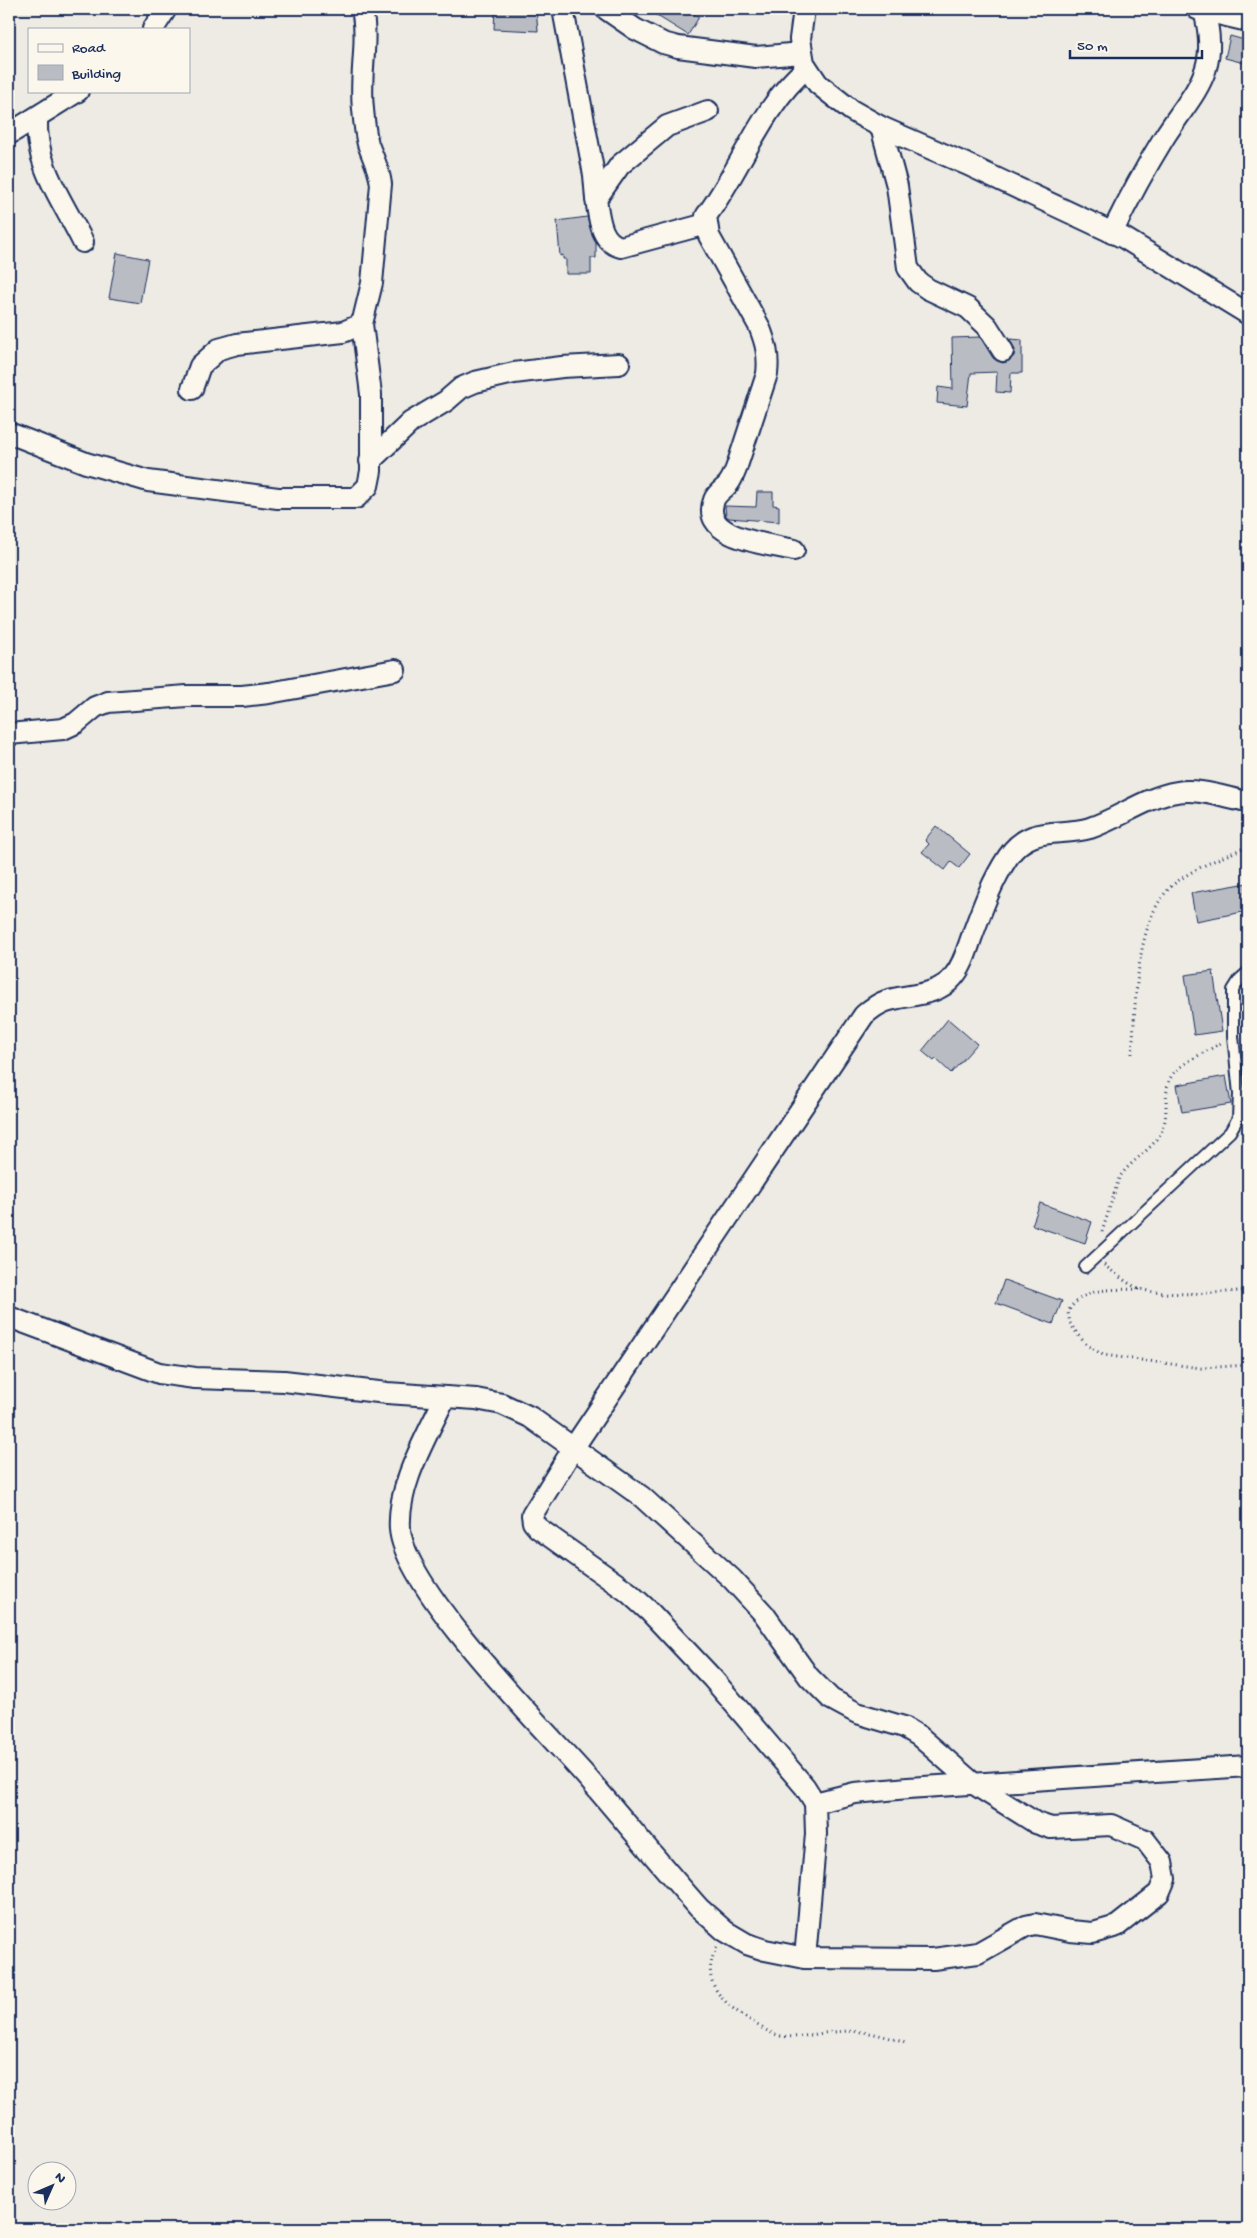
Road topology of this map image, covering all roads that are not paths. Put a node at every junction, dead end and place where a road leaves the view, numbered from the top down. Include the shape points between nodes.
1 (166, 9) edge
2 (362, 9) edge
3 (563, 9) edge
4 (606, 9) edge
5 (804, 9) edge
6 (1201, 10) edge
7 (1248, 21) edge
8 (154, 28) edge
9 (804, 61) junction
10 (76, 92) edge
11 (708, 111) dead end
12 (37, 118) junction
13 (881, 128) junction
14 (9, 134) edge
15 (596, 199) junction
16 (706, 224) junction
17 (1112, 233) junction
18 (83, 242) dead end
19 (1248, 314) edge
20 (362, 324) junction
21 (1003, 351) dead end
22 (619, 364) dead end
23 (192, 389) dead end
24 (9, 434) edge
25 (370, 461) junction
26 (794, 550) dead end
27 (396, 670) dead end
28 (9, 734) edge
29 (1248, 802) edge
30 (1248, 972) edge
31 (1085, 1268) dead end
32 (9, 1316) edge
33 (445, 1397) junction
34 (574, 1447) junction
35 (1248, 1766) edge
36 (974, 1784) junction
37 (815, 1803) junction
38 (805, 1958) junction

1 - 8 street
2 - 20 street via 365,44 362,109 368,144 379,169 381,184 372,283
3 - 15 street
4 - 9 street via 635,29 678,48
5 - 9 street via 800,39
6 - 7 street
6 - 17 street via 1208,24 1208,58 1201,85 1137,183
9 - 13 street via 830,94
9 - 16 street via 748,146 706,216
10 - 12 street
11 - 15 street via 667,126 620,165
12 - 14 street
12 - 18 street via 38,150 47,175
13 - 17 street
13 - 21 street via 897,186 908,268 928,289 968,308 987,326
15 - 16 street via 599,220 607,239 620,247
16 - 26 street via 718,256 759,326 768,358 767,374 736,469 729,483 715,498 712,508 714,520 734,536
17 - 19 street via 1161,259
20 - 23 street via 343,332 237,344 219,349 200,366
20 - 25 street via 372,394
22 - 25 street via 514,373 475,382 411,422
24 - 25 street via 86,463 148,481 278,498 356,498 368,486
27 - 28 street via 242,696 177,696 108,702 95,707 70,727
29 - 34 street via 1200,792 1172,793 1088,828 1046,832 1026,839 1008,856 986,898 961,965 952,979 924,993 878,1004 864,1015
30 - 31 lane via 1233,990 1238,1118 1230,1132
32 - 33 street via 159,1373
33 - 34 street via 502,1404 530,1417
33 - 38 street via 403,1495 400,1531 413,1566 446,1616 698,1908 746,1944
34 - 36 street via 642,1497 732,1580 764,1614 809,1677 831,1699 857,1713 904,1727
34 - 37 street via 532,1516 533,1522 553,1540 628,1592 655,1617 713,1679
35 - 36 street
36 - 37 street via 855,1793
36 - 38 street via 1036,1823 1051,1828 1111,1825 1145,1840 1162,1862 1165,1879 1159,1893 1117,1926 1094,1933 1070,1932 1035,1924 978,1953 965,1956 883,1960
37 - 38 street via 816,1834

